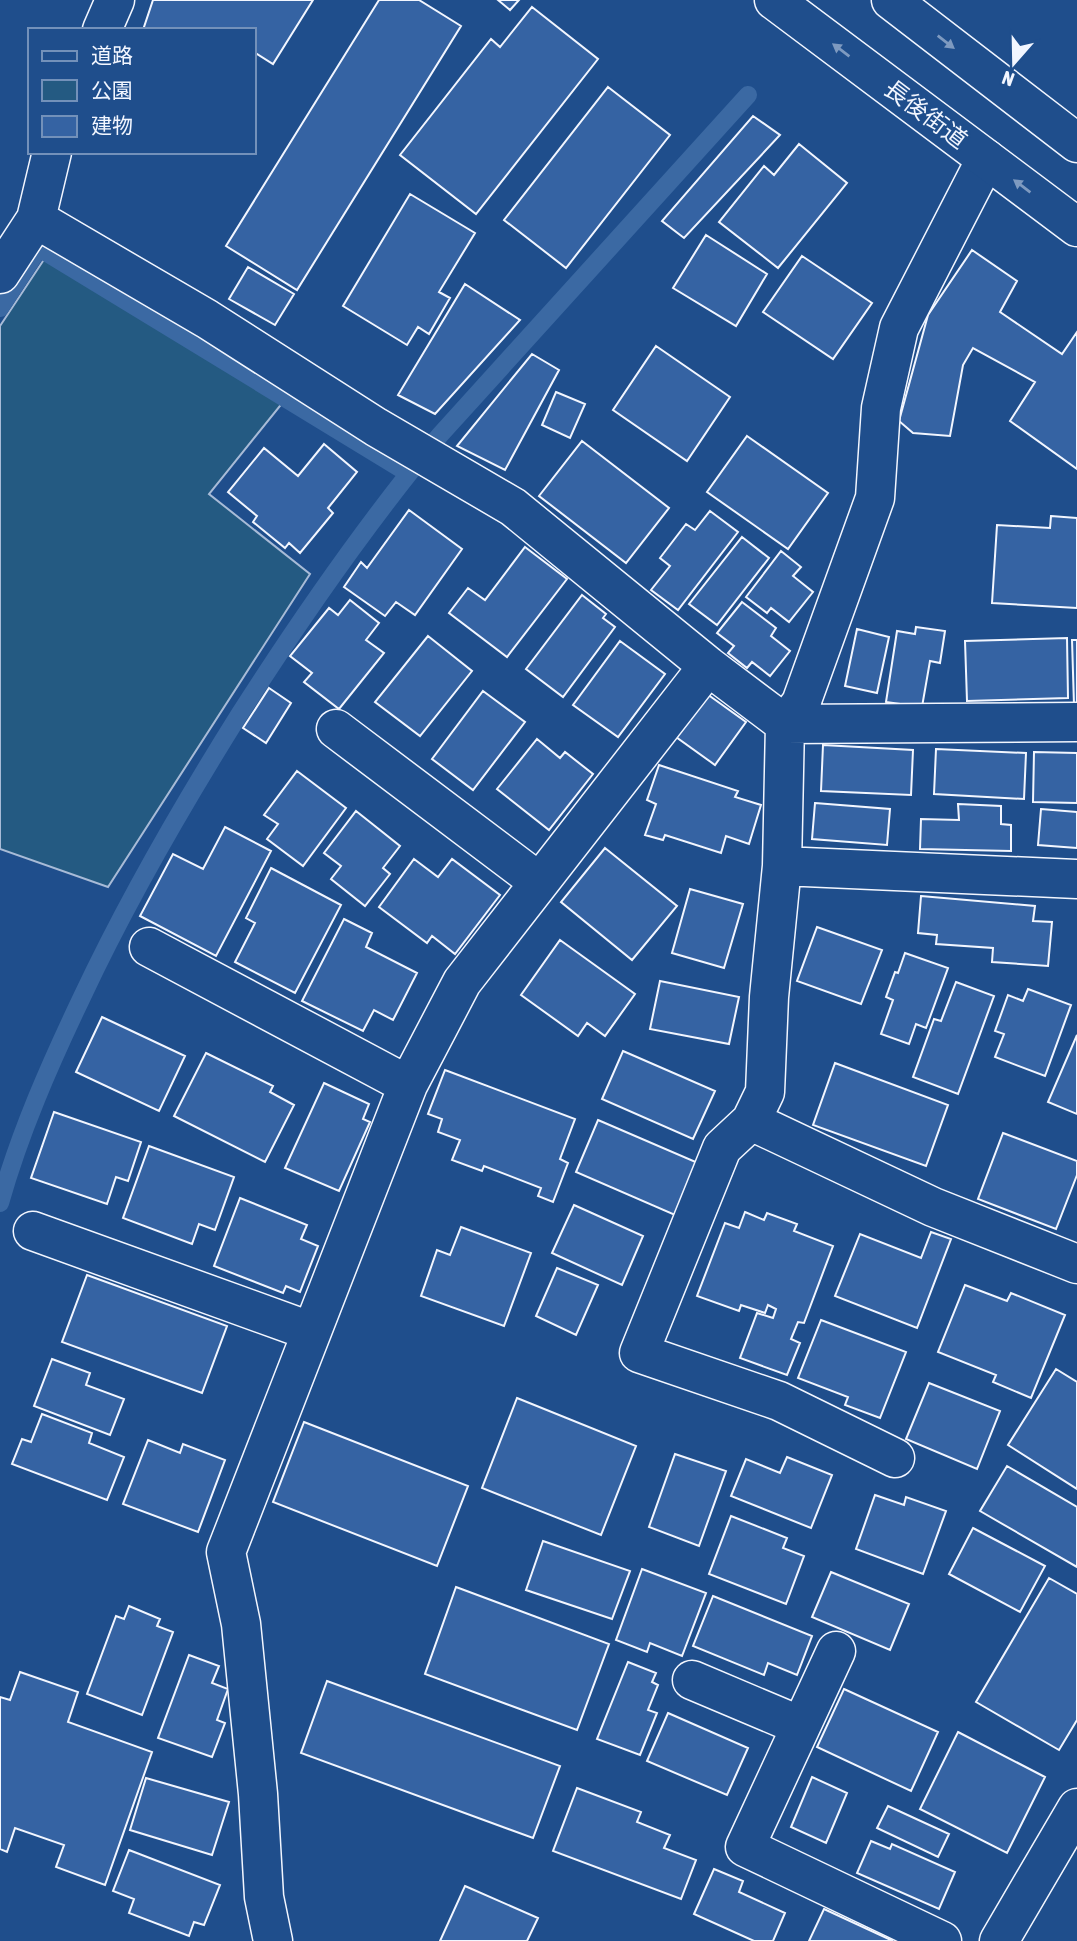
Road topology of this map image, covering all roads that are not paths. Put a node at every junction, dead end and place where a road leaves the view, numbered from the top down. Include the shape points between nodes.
1 (114, 0) edge
2 (774, 0) edge
3 (891, 0) edge
4 (103, 28) edge
5 (1077, 143) edge
6 (52, 154) edge
7 (986, 159) junction
8 (36, 219) junction
9 (1077, 227) edge
10 (0, 274) edge
11 (708, 666) junction
12 (1077, 722) edge
13 (786, 724) junction
14 (336, 729) dead end
15 (782, 866) junction
16 (1077, 879) edge
17 (539, 882) junction
18 (149, 947) dead end
19 (408, 1085) junction
20 (751, 1121) junction
21 (33, 1231) dead end
22 (1077, 1264) edge
23 (310, 1331) junction
24 (895, 1458) dead end
25 (836, 1651) dead end
26 (692, 1680) dead end
27 (801, 1726) junction
28 (1077, 1808) edge
29 (273, 1941) edge
30 (942, 1941) edge
31 (999, 1941) edge

1 - 4 street
7 -> 2 street, 長後街道
3 -> 5 street
6 - 8 street
9 -> 7 street, 長後街道
7 - 13 street via 899,328 881,408 875,498 801,703
8 - 10 street
8 - 11 street via 513,507
11 - 13 street
11 - 17 street
12 - 13 street
13 - 15 street
14 - 17 street
15 - 16 street
15 - 20 street via 765,1093
17 - 19 street via 462,982
18 - 19 street
19 - 23 street
20 - 22 street via 933,1207
20 - 24 street via 722,1149 639,1353 779,1401
21 - 23 street
23 - 29 street via 226,1552 241,1624 264,1897
25 - 27 street
26 - 27 street
27 - 30 street via 745,1847
28 - 31 street

